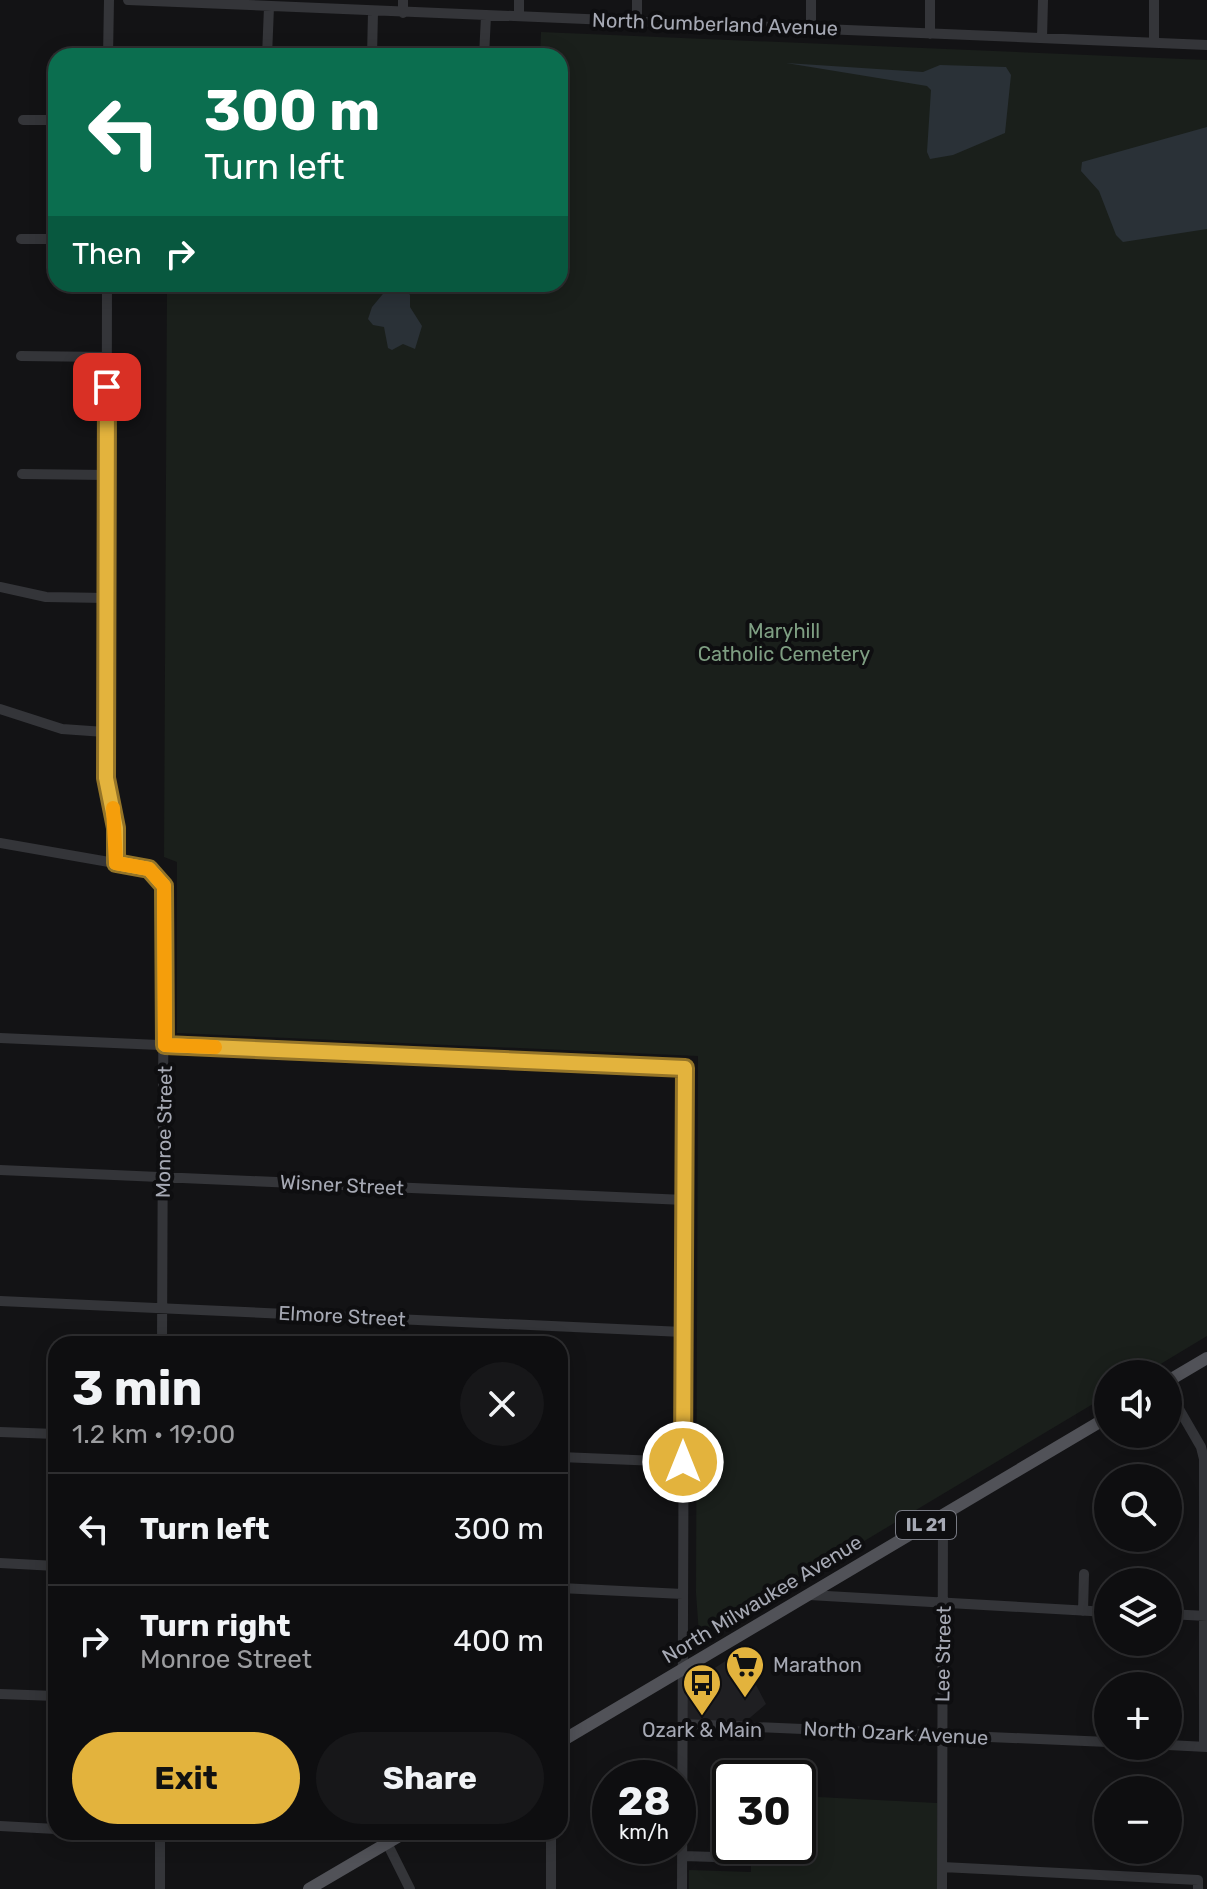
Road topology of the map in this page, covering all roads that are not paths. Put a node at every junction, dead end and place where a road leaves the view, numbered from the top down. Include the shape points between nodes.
1 (109, 0) edge
2 (128, 0) edge
3 (403, 0) edge
4 (519, 0) edge
5 (637, 0) edge
6 (811, 0) edge
7 (930, 0) edge
8 (1043, 0) edge
9 (1154, 0) edge
10 (168, 1) edge
11 (286, 4) edge
12 (269, 7) junction
13 (373, 12) junction
14 (403, 13) junction
15 (486, 16) junction
16 (519, 16) junction
17 (637, 21) junction
18 (811, 28) junction
19 (930, 34) junction
20 (1042, 38) junction
21 (1154, 43) junction
22 (1207, 45) edge
23 (108, 48) edge
24 (267, 48) edge
25 (372, 48) edge
26 (484, 48) edge
27 (23, 120) dead end
28 (48, 120) edge
29 (21, 239) dead end
30 (48, 239) edge
31 (107, 292) edge
32 (21, 356) dead end
33 (107, 357) junction
34 (22, 474) dead end
35 (107, 475) junction
36 (0, 587) edge
37 (106, 598) junction
38 (0, 709) edge
39 (105, 732) junction
40 (0, 843) edge
41 (116, 863) junction
42 (0, 1038) edge
43 (165, 1045) junction
44 (0, 1170) edge
45 (164, 1176) junction
46 (685, 1200) junction
47 (0, 1301) edge
48 (163, 1308) junction
49 (683, 1332) junction
50 (162, 1336) edge
51 (1207, 1358) edge
52 (1182, 1373) edge
53 (1182, 1414) edge
54 (1094, 1425) edge
55 (0, 1432) edge
56 (48, 1434) edge
57 (568, 1457) edge
58 (683, 1462) junction
59 (1206, 1487) edge
60 (943, 1515) junction
61 (0, 1563) edge
62 (48, 1566) edge
63 (1084, 1574) dead end
64 (568, 1588) edge
65 (683, 1594) junction
66 (809, 1595) junction
67 (944, 1605) junction
68 (1083, 1611) junction
69 (1094, 1611) edge
70 (1182, 1615) edge
71 (1206, 1616) edge
72 (684, 1668) junction
73 (0, 1694) edge
74 (48, 1696) edge
75 (684, 1724) junction
76 (943, 1735) junction
77 (568, 1737) edge
78 (1094, 1741) edge
79 (1182, 1746) edge
80 (1206, 1747) edge
81 (684, 1760) edge
82 (0, 1826) edge
83 (48, 1829) edge
84 (160, 1840) edge
85 (392, 1840) edge
86 (551, 1840) edge
87 (387, 1843) junction
88 (683, 1864) edge
89 (942, 1867) junction
90 (1198, 1884) edge
91 (160, 1889) edge
92 (309, 1889) edge
93 (410, 1889) edge
94 (551, 1889) edge
95 (682, 1889) edge
96 (942, 1889) edge

1 - 23 street
2 - 10 street, North Cumberland Avenue
3 - 14 street
4 - 16 street
5 - 17 street
6 - 18 street
7 - 19 street
8 - 20 street
9 - 21 street
10 - 12 street, North Cumberland Avenue
11 - 12 street, North Cumberland Avenue
11 - 13 street, North Cumberland Avenue
12 - 24 street
13 - 14 street, North Cumberland Avenue
13 - 25 street
14 - 15 street, North Cumberland Avenue
15 - 16 street, North Cumberland Avenue
15 - 26 street
16 - 17 street, North Cumberland Avenue
17 - 18 street, North Cumberland Avenue
18 - 19 street, North Cumberland Avenue
19 - 20 street, North Cumberland Avenue
20 - 21 street, North Cumberland Avenue
21 - 22 street, North Cumberland Avenue
27 - 28 street
29 - 30 street
31 - 33 street
32 - 33 street
33 - 35 street
34 - 35 street
35 - 37 street
36 - 37 street via 46,597
37 - 39 street
38 - 39 street via 62,729
39 - 41 street
40 - 41 street, Monroe Street
41 - 43 street, Monroe Street via 149,869 164,886
42 - 43 street
43 - 45 street, Monroe Street
43 - 46 street via 685,1068
44 - 45 street, Wisner Street
45 - 46 street, Wisner Street
45 - 48 street, Monroe Street
46 - 49 street
47 - 48 street, Elmore Street
48 - 49 street, Elmore Street
48 - 50 street, Monroe Street
49 - 58 street
51 - 52 main road
53 - 59 street via 1201,1447
54 - 60 main road, North Milwaukee Avenue / IL 21
55 - 56 street
57 - 58 street
58 - 65 street
59 - 71 street
60 - 66 main road, North Milwaukee Avenue / IL 21
60 - 67 street, Lee Street
61 - 62 street
63 - 68 street
64 - 65 street
65 - 72 street
66 - 67 street
66 - 72 main road, North Milwaukee Avenue / IL 21
67 - 68 street
67 - 76 street, Lee Street
68 - 69 street
70 - 71 street
71 - 80 street
72 - 75 street
72 - 77 main road, North Milwaukee Avenue / IL 21
73 - 74 street
75 - 76 street, North Ozark Avenue
75 - 81 street
76 - 78 street, North Ozark Avenue
76 - 89 street, Lee Street
79 - 80 street
82 - 83 street
84 - 91 street
85 - 87 main road
86 - 94 street
87 - 92 main road
87 - 93 street
88 - 95 street
89 - 90 street
89 - 96 street, Lee Street

